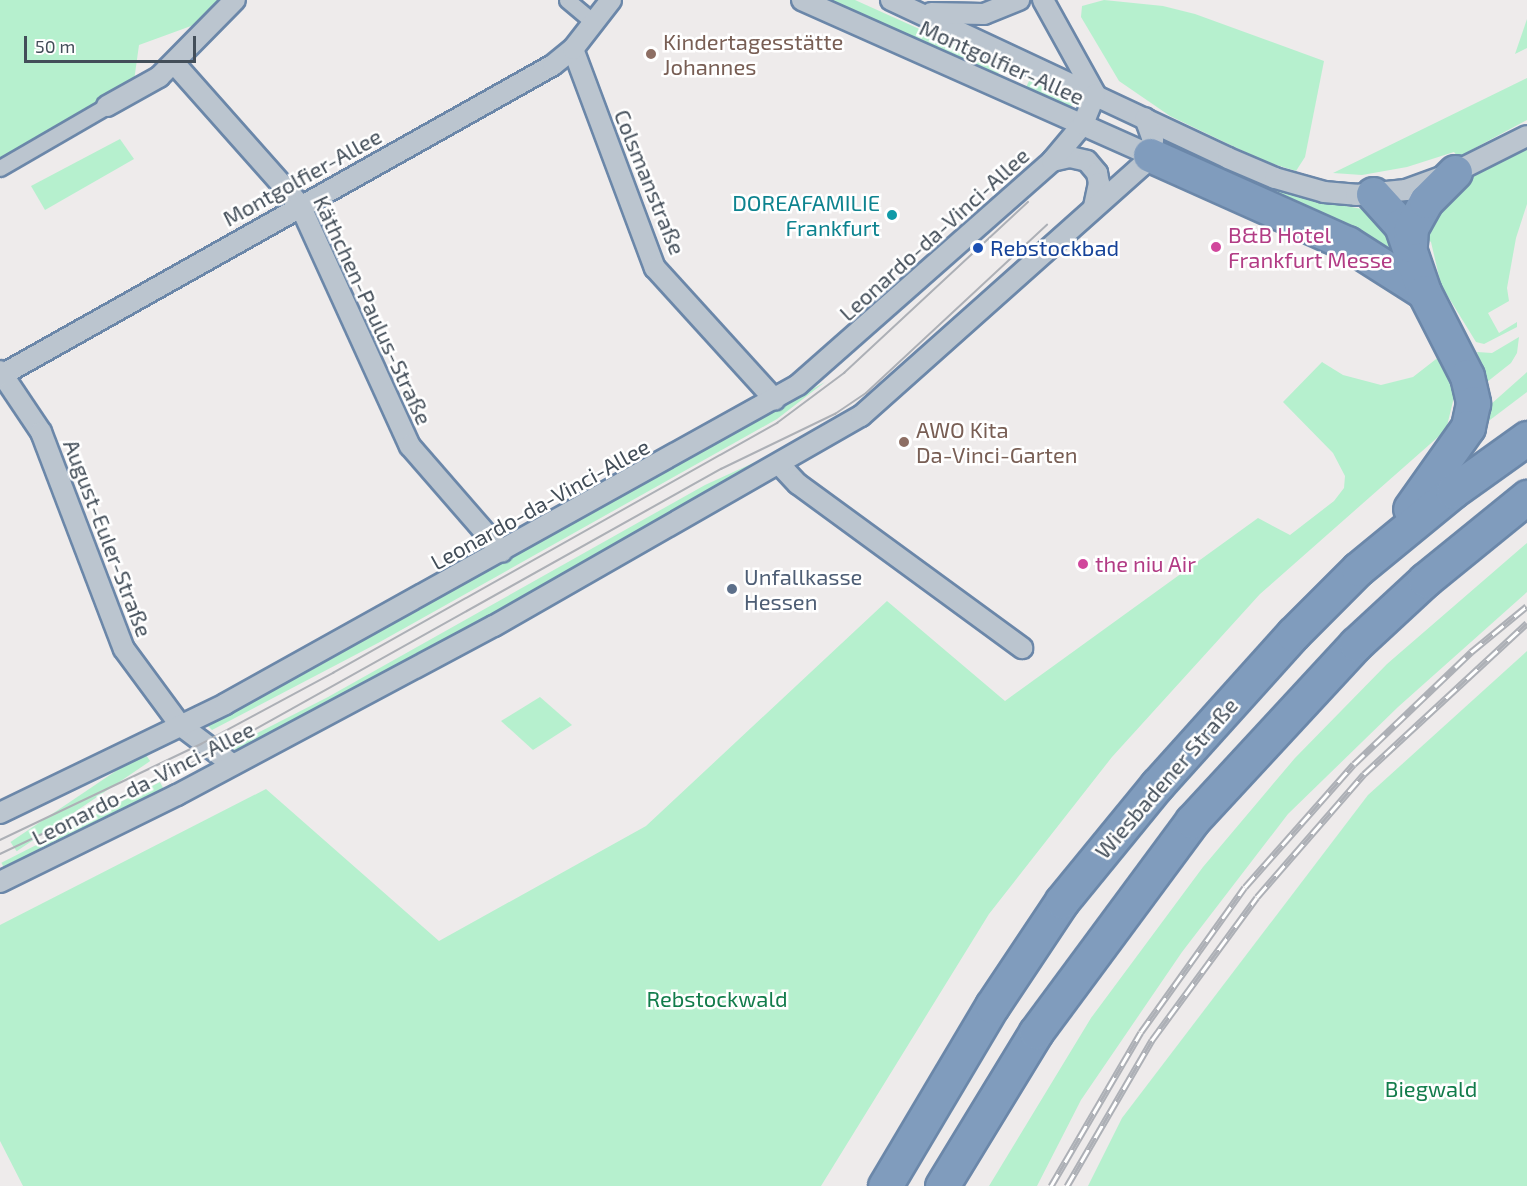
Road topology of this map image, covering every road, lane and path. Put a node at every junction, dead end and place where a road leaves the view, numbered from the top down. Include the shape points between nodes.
1 (235, 0) edge
2 (567, 0) edge
3 (611, 0) edge
4 (802, 0) edge
5 (891, 0) edge
6 (1019, 0) edge
7 (1044, 0) edge
8 (914, 10) junction
9 (594, 23) junction
10 (573, 50) junction
11 (174, 63) junction
12 (1095, 94) junction
13 (107, 106) joint
14 (1145, 118) junction
15 (1083, 124) junction
16 (1527, 136) edge
17 (1150, 154) junction
18 (1052, 161) junction
19 (0, 168) edge
20 (1455, 172) junction
21 (1373, 194) junction
22 (300, 205) junction
23 (1094, 206) junction
24 (1410, 245) junction
25 (1424, 292) junction
26 (1, 374) edge
27 (775, 400) junction
28 (1527, 438) edge
29 (780, 465) junction
30 (1527, 497) edge
31 (502, 552) junction
32 (1358, 569) junction
33 (1022, 648) dead end
34 (180, 725) junction
35 (232, 765) junction
36 (0, 813) edge
37 (0, 882) edge
38 (885, 1186) edge
39 (942, 1186) edge

1 - 11 street
2 - 9 street
3 - 9 street, Montgolfier-Allee
4 - 15 street, Montgolfier-Allee
5 - 8 street
6 - 8 street via 984,14 953,16
7 - 12 street
8 - 12 street
9 - 10 street, Montgolfier-Allee
10 - 22 street, Montgolfier-Allee via 553,65
10 - 27 street, Colsmanstraße via 655,268
11 - 13 street via 159,77
11 - 22 street, Käthchen-Paulus-Straße
12 - 14 street
12 - 15 street, Leonardo-da-Vinci-Allee
13 - 19 street
14 - 17 street via 1153,141
14 - 21 street via 1275,178 1323,192
15 - 17 street, Montgolfier-Allee
15 - 18 street, Leonardo-da-Vinci-Allee
16 - 20 street
17 - 23 street, Leonardo-da-Vinci-Allee via 1127,181
17 - 25 highway via 1347,243
18 - 23 street, Leonardo-da-Vinci-Allee via 1070,157 1087,161 1099,183
18 - 27 street, Leonardo-da-Vinci-Allee via 821,368
20 - 21 street via 1406,190
20 - 24 highway via 1421,208
21 - 24 highway via 1394,214
22 - 26 street, Montgolfier-Allee
22 - 31 street, Käthchen-Paulus-Straße via 410,446
23 - 29 street, Leonardo-da-Vinci-Allee via 875,405
24 - 25 highway
25 - 32 highway via 1467,376 1473,403 1470,421 1441,469
26 - 34 street, August-Euler-Straße via 41,432 119,639
27 - 31 street, Leonardo-da-Vinci-Allee
28 - 32 highway, Wiesbadener Straße via 1453,491
29 - 33 street via 798,484
29 - 35 street, Leonardo-da-Vinci-Allee via 504,621
30 - 39 highway via 1425,580 1356,644 1192,821 1036,1032
31 - 34 street, Leonardo-da-Vinci-Allee
32 - 38 highway, Wiesbadener Straße via 1293,634 1157,785 1062,901 992,1006
34 - 35 street, August-Euler-Straße
34 - 36 street, Leonardo-da-Vinci-Allee
35 - 37 street, Leonardo-da-Vinci-Allee

